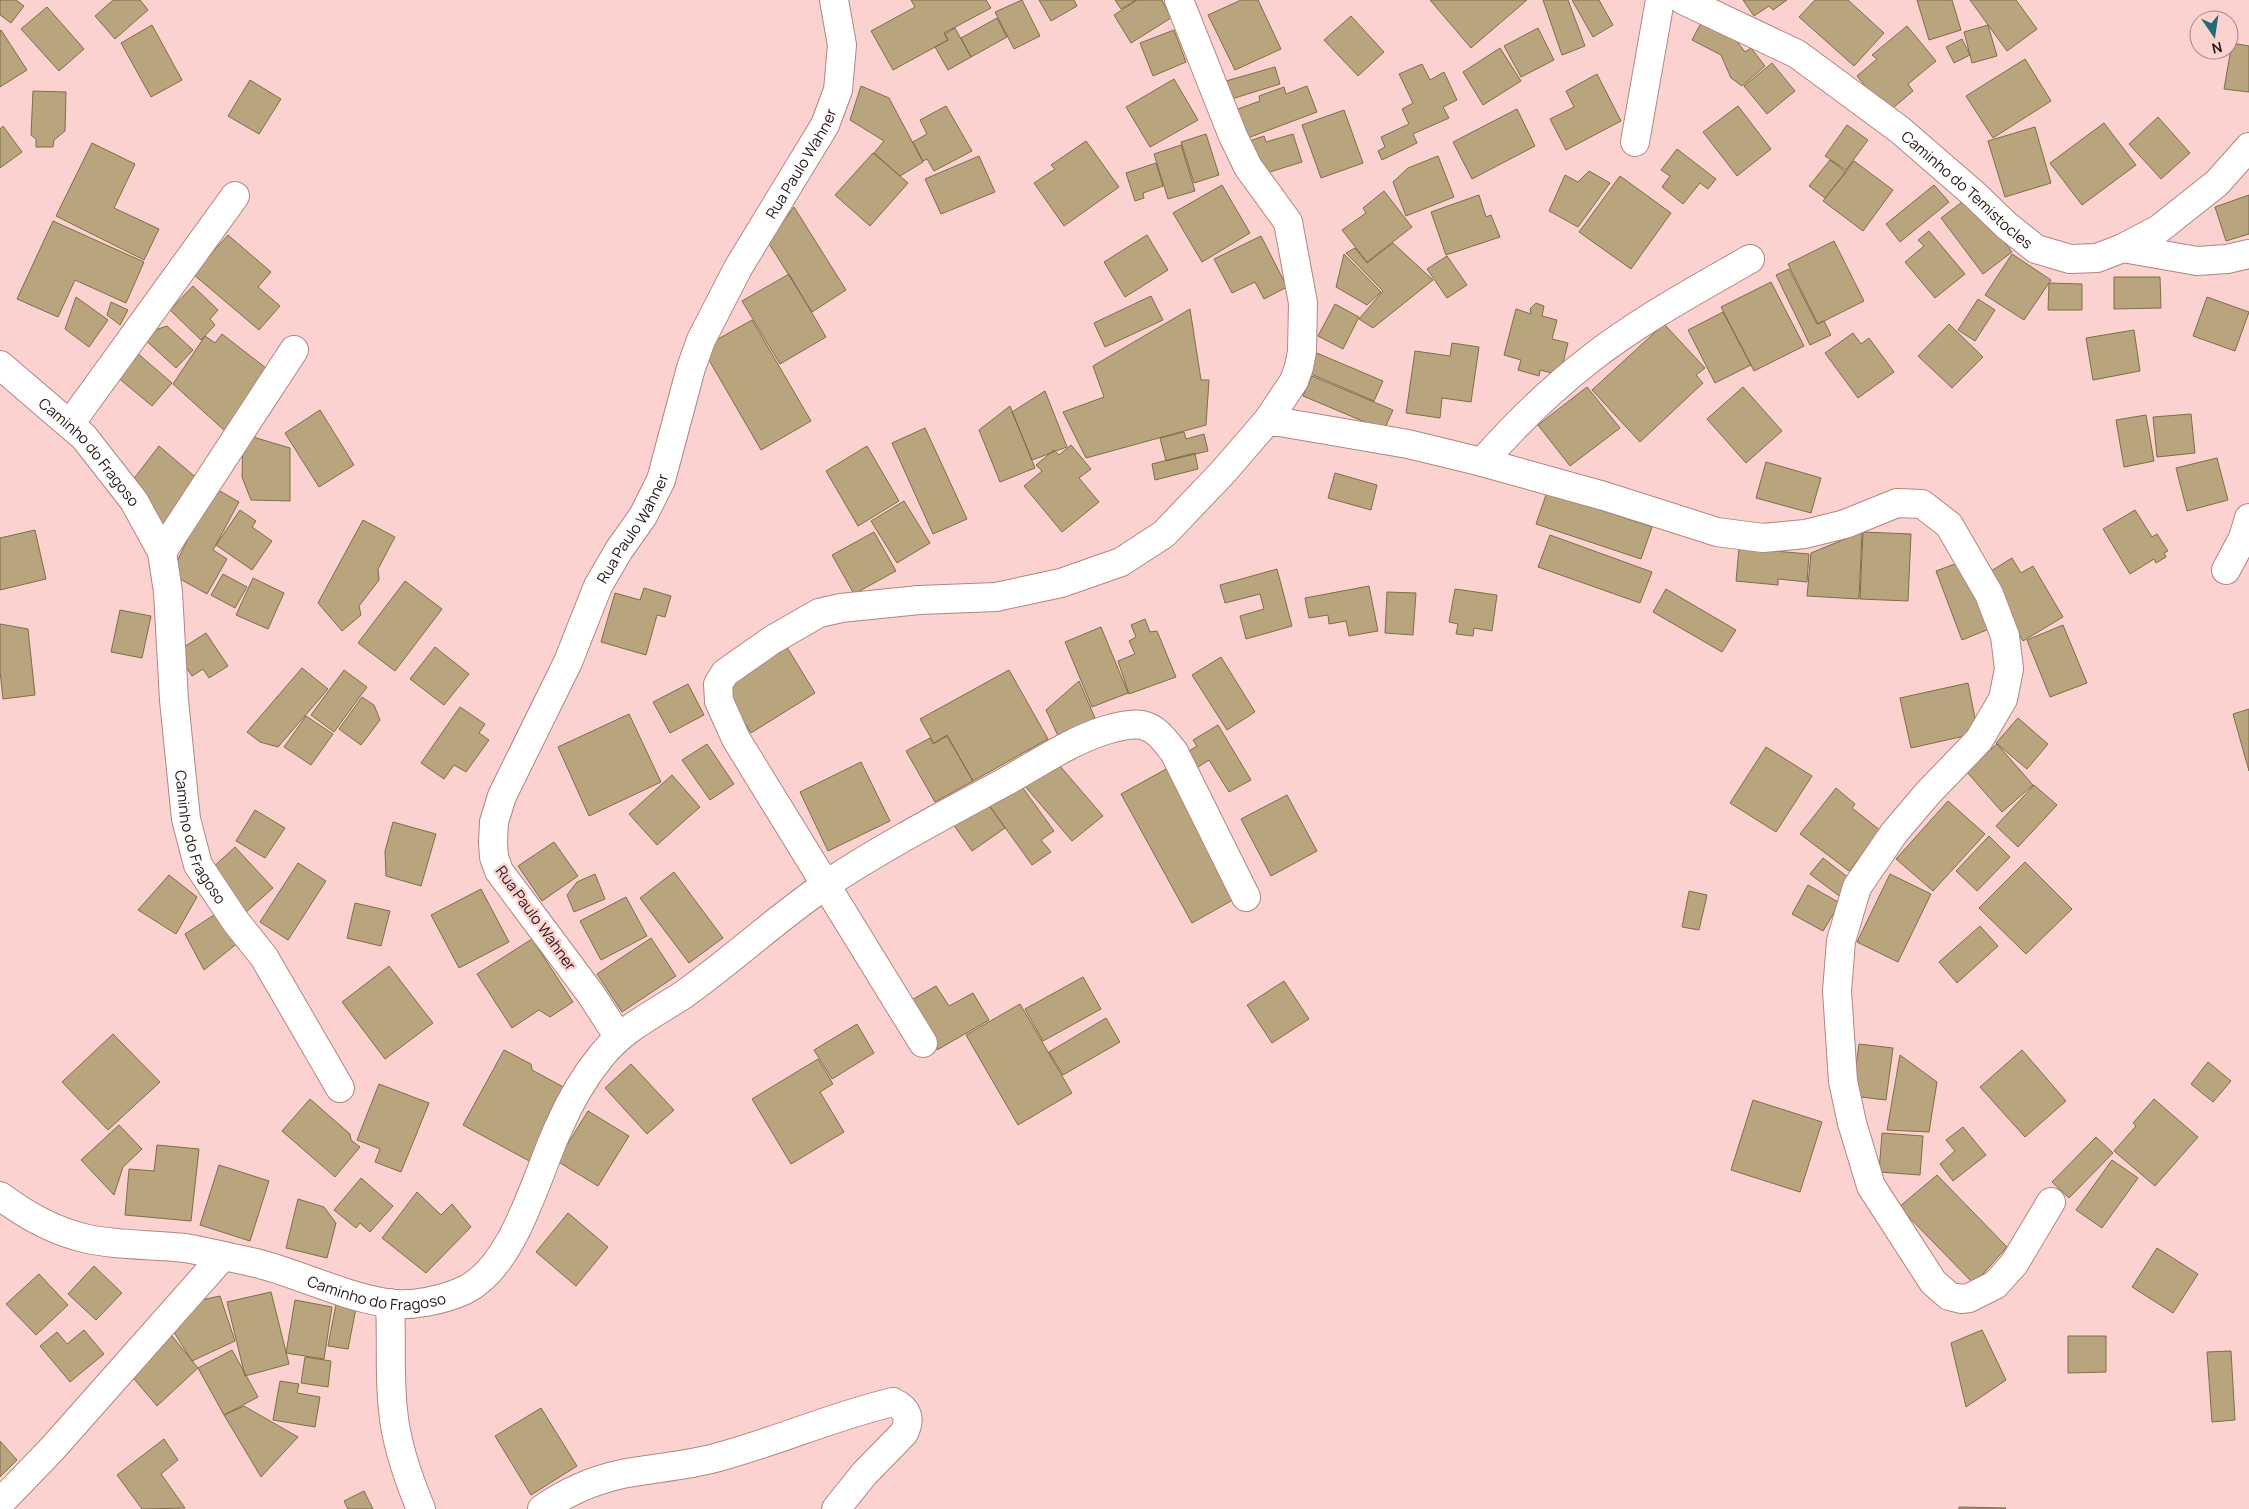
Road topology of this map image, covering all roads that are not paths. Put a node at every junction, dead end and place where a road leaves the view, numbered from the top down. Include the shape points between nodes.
1 (834, 0) edge
2 (1179, 0) edge
3 (1660, 0) edge
4 (1683, 0) edge
5 (1635, 142) dead end
6 (2249, 147) edge
7 (235, 196) dead end
8 (2123, 248) junction
9 (2249, 254) edge
10 (1750, 260) dead end
11 (294, 350) dead end
12 (0, 365) edge
13 (1268, 420) junction
14 (70, 424) junction
15 (1482, 462) junction
16 (2249, 518) edge
17 (162, 552) junction
18 (2226, 570) dead end
19 (826, 885) junction
20 (1246, 897) dead end
21 (618, 1036) junction
22 (923, 1043) dead end
23 (340, 1088) dead end
24 (0, 1196) edge
25 (2051, 1202) dead end
26 (223, 1256) junction
27 (390, 1304) junction
28 (0, 1503) edge
29 (421, 1509) edge
30 (542, 1509) edge
31 (836, 1509) edge

1 - 21 street, Rua Paulo Wahner via 842,45 838,90 825,125 714,310 691,368 661,480 643,516 598,586 568,662 513,770 494,822 494,857 499,872 590,993
2 - 13 street via 1233,136 1248,166 1288,222 1304,302 1302,343 1294,382
3 - 5 street
4 - 8 street, Caminho do Temistocles via 1797,54 1900,130 2036,249 2070,259 2097,258
6 - 8 street, Caminho do Temistocles via 2217,183 2188,208 2159,229
7 - 14 street
8 - 9 street via 2198,261
10 - 15 street via 1654,316 1590,359 1514,425
11 - 17 street
12 - 14 street, Caminho do Fragoso
13 - 15 street via 1408,444
13 - 19 street via 1164,534 1121,562 1061,583 996,597 919,600 819,613 725,672 718,684 723,712 736,739
14 - 17 street, Caminho do Fragoso via 99,454 134,501
15 - 25 street via 1717,532 1764,538 1805,534 1845,524 1897,504 1922,504 1949,525 1989,594 2005,636 2009,669 2003,699 1979,740 1894,833 1857,887 1841,942 1838,983 1843,1081 1871,1186 1933,1282 1949,1296 1970,1298 1995,1285 2014,1264
16 - 18 street via 2243,538
17 - 23 street, Caminho do Fragoso via 186,819 198,866 264,956
19 - 20 street, Caminho do Fragoso via 1068,746 1104,730 1141,725 1159,733 1174,752
19 - 21 street, Caminho do Fragoso via 683,994
19 - 22 street
21 - 27 street, Caminho do Fragoso via 576,1093 557,1130 519,1226 486,1273 466,1289 448,1296 432,1301
24 - 26 street, Caminho do Fragoso via 22,1211 84,1238 186,1248
26 - 27 street, Caminho do Fragoso via 280,1269
26 - 28 street
27 - 29 street via 393,1412 410,1482
30 - 31 street via 562,1496 620,1474 715,1458 893,1402 905,1410 908,1417 904,1433

